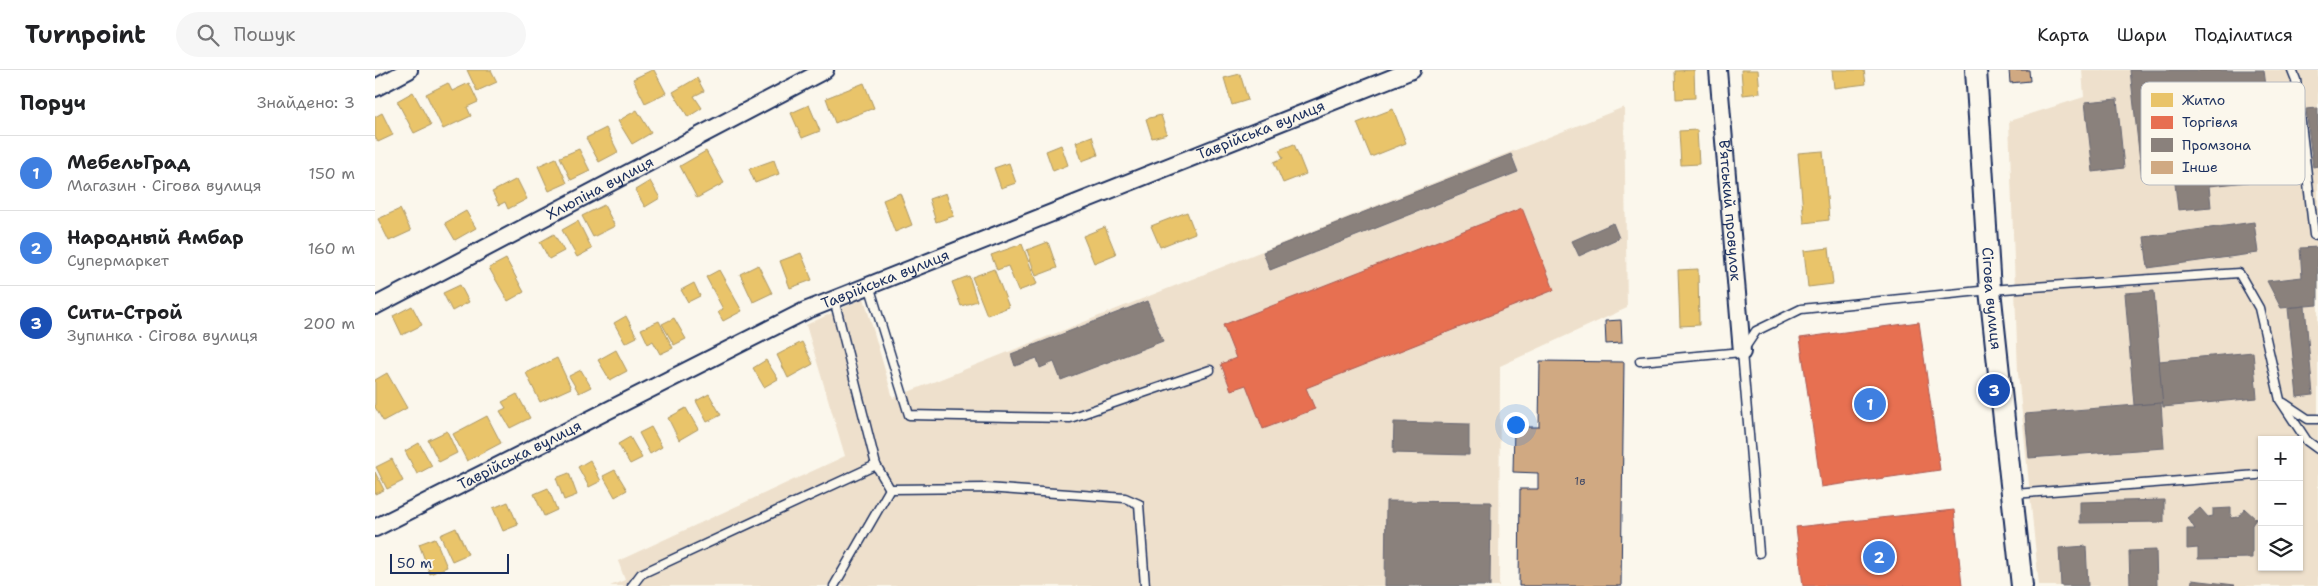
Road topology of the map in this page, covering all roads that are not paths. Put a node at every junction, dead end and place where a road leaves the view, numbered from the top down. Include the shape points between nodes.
1 (409, 70) edge
2 (825, 70) edge
3 (1412, 70) edge
4 (1718, 70) edge
5 (1976, 70) edge
6 (2292, 70) edge
7 (2296, 82) edge
8 (375, 88) edge
9 (2305, 162) edge
10 (2313, 235) dead end
11 (869, 285) junction
12 (1990, 290) junction
13 (834, 299) junction
14 (375, 306) edge
15 (1742, 352) junction
16 (1640, 362) dead end
17 (1210, 370) dead end
18 (2280, 400) junction
19 (2318, 419) edge
20 (2318, 449) edge
21 (876, 465) junction
22 (2257, 475) dead end
23 (890, 490) junction
24 (2012, 494) junction
25 (375, 528) edge
26 (1759, 553) dead end
27 (632, 586) edge
28 (834, 586) edge
29 (1145, 586) edge
30 (2022, 586) edge

1 - 8 street
2 - 14 street, Хлюпіна вулиця
3 - 11 street, Таврійська вулиця
4 - 15 street, В’ятський провулок
5 - 12 street, Сігова вулиця
6 - 7 lane
9 - 10 lane
11 - 13 street, Таврійська вулиця
11 - 17 lane via 909,415 1070,418
12 - 15 lane via 1801,309 1756,331
12 - 18 lane via 2239,274 2259,308
12 - 24 street, Сігова вулиця
13 - 21 lane
13 - 25 street, Таврійська вулиця
15 - 16 lane
15 - 26 lane
18 - 19 lane via 2308,419
18 - 20 lane via 2307,441
21 - 23 lane
21 - 27 lane via 641,574
22 - 24 lane
23 - 28 lane
23 - 29 lane via 987,488 1125,498 1139,504
24 - 30 street, Сігова вулиця

